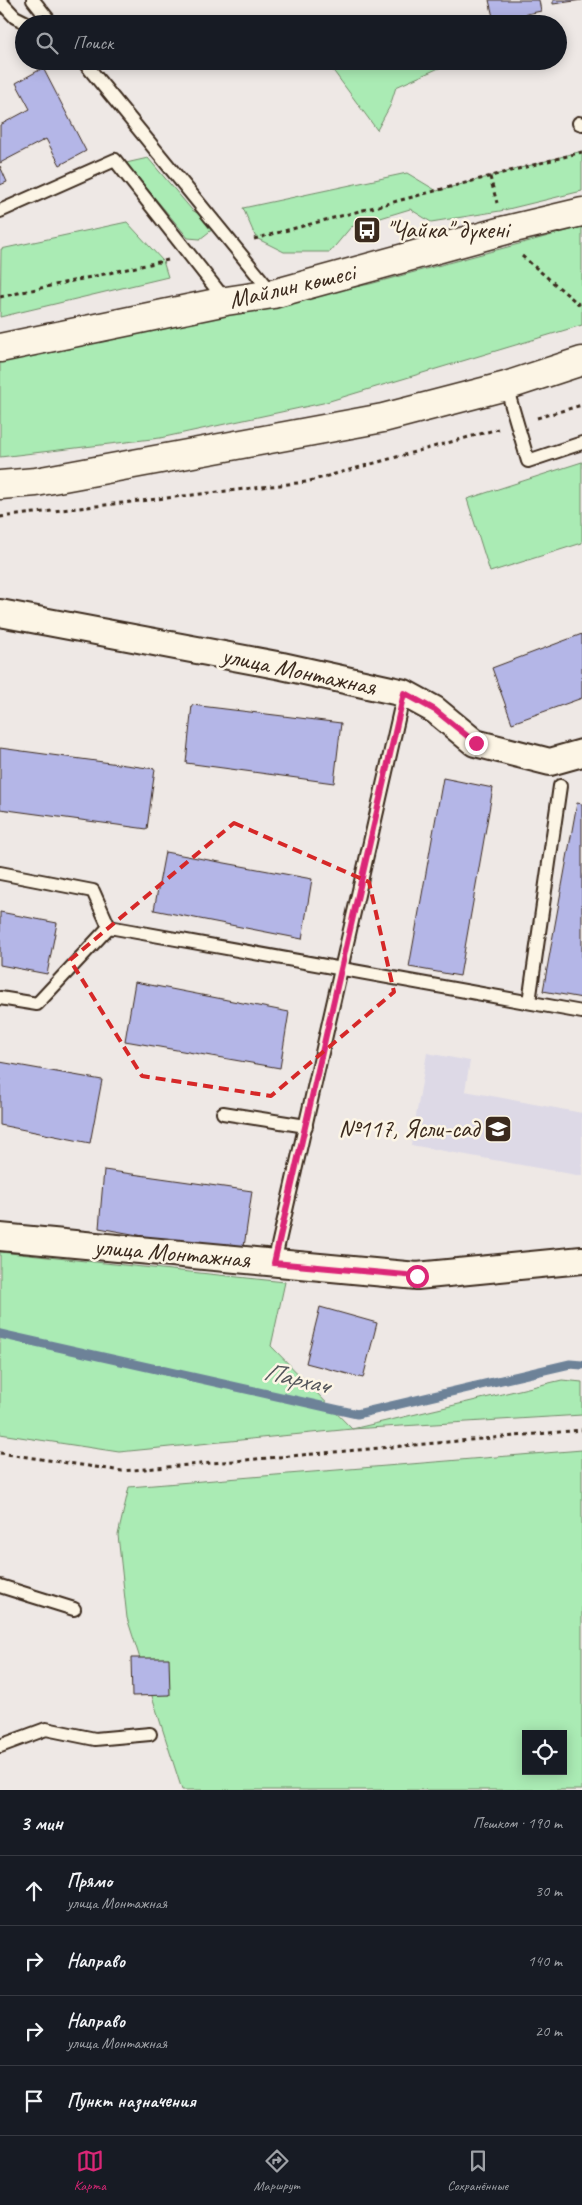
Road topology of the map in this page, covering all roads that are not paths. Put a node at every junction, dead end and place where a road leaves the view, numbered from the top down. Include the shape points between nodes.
1 (33, 0) edge
2 (0, 2) edge
3 (45, 15) edge
4 (15, 17) edge
5 (90, 70) edge
6 (0, 211) edge
7 (582, 212) edge
8 (274, 294) junction
9 (226, 301) junction
10 (0, 348) edge
11 (582, 361) edge
12 (506, 386) junction
13 (582, 443) edge
14 (0, 485) edge
15 (0, 614) edge
16 (404, 693) junction
17 (582, 753) edge
18 (560, 786) dead end
19 (0, 873) edge
20 (109, 927) junction
21 (342, 967) junction
22 (0, 998) edge
23 (529, 1002) junction
24 (582, 1012) edge
25 (223, 1113) dead end
26 (306, 1126) junction
27 (0, 1237) edge
28 (582, 1260) edge
29 (274, 1263) junction
30 (0, 1586) edge
31 (74, 1609) dead end
32 (150, 1734) dead end
33 (0, 1746) edge

1 - 3 lane
2 - 4 lane
5 - 8 lane
6 - 9 lane via 114,160
7 - 8 main road, Майлин көшесі
8 - 9 main road, Майлин көшесі
9 - 10 main road, Майлин көшесі
11 - 12 main road
12 - 13 lane via 528,461
12 - 14 main road via 383,418 36,482
15 - 16 street, улица Монтажная via 282,666
16 - 17 street, улица Монтажная via 435,710 476,743 550,762
16 - 21 lane
18 - 23 lane
19 - 20 lane via 93,891
20 - 21 lane
20 - 22 lane via 37,1004
21 - 23 lane
21 - 26 lane
23 - 24 lane
25 - 26 lane
26 - 29 lane
27 - 29 street, улица Монтажная
28 - 29 street, улица Монтажная via 417,1276
30 - 31 lane
32 - 33 lane via 95,1739 46,1729

